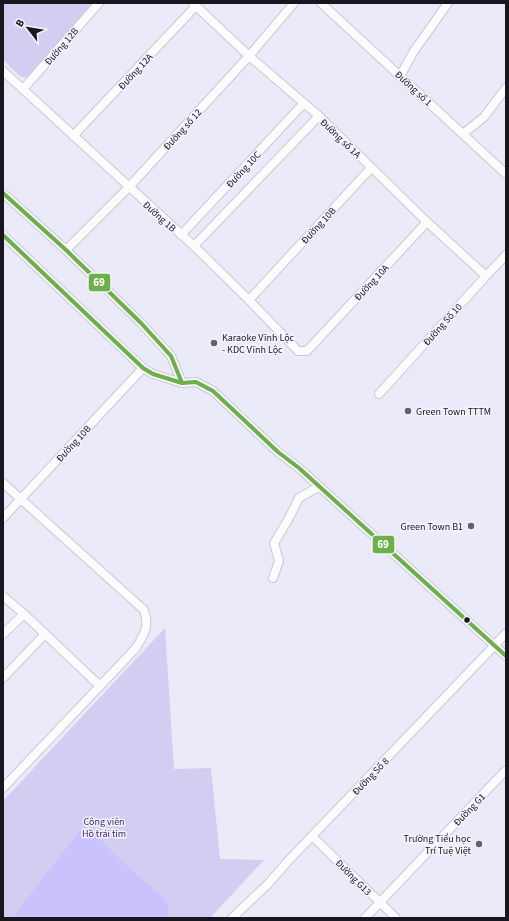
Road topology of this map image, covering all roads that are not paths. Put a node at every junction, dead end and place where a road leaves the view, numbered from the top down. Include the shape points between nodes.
1 (99, 3) edge
2 (294, 3) edge
3 (448, 3) edge
4 (195, 4) edge
5 (324, 4) edge
6 (250, 56) junction
7 (3, 71) edge
8 (400, 76) junction
9 (506, 88) edge
10 (23, 89) junction
11 (304, 103) junction
12 (319, 116) junction
13 (463, 134) junction
14 (73, 136) junction
15 (371, 168) junction
16 (506, 174) edge
17 (129, 187) junction
18 (3, 193) edge
19 (427, 222) junction
20 (3, 235) edge
21 (181, 235) junction
22 (194, 246) junction
23 (66, 250) junction
24 (506, 255) edge
25 (486, 276) junction
26 (249, 300) junction
27 (314, 342) joint
28 (144, 368) junction
29 (182, 384) junction
30 (379, 394) dead end
31 (3, 483) edge
32 (320, 487) junction
33 (21, 499) junction
34 (3, 518) edge
35 (273, 578) dead end
36 (3, 596) edge
37 (24, 614) junction
38 (506, 633) edge
39 (3, 634) edge
40 (46, 634) junction
41 (495, 646) junction
42 (506, 656) edge
43 (3, 678) edge
44 (100, 686) junction
45 (506, 770) edge
46 (3, 788) edge
47 (312, 836) junction
48 (380, 903) junction
49 (232, 918) edge
50 (365, 918) edge
51 (396, 918) edge

1 - 10 street, Đường 12B
2 - 6 street, Đường số 12
3 - 8 street via 414,51
4 - 6 street, Đường số 1A
4 - 14 street, Đường 12A
5 - 8 street, Đường số 1
6 - 11 street, Đường số 1A
6 - 17 street, Đường số 12
7 - 10 street, Đường 1B
8 - 13 street, Đường số 1
9 - 13 street via 484,117
10 - 14 street, Đường 1B
11 - 12 street, Đường số 1A
11 - 21 street, Đường 10C
12 - 15 street, Đường số 1A
12 - 22 street
13 - 16 street, Đường số 1
14 - 17 street, Đường 1B
15 - 19 street, Đường số 1A
15 - 26 street, Đường 10B
17 - 21 street, Đường 1B
17 - 23 street, Đường số 12
18 - 23 street
19 - 25 street, Đường số 1A
19 - 27 street, Đường 10A
20 - 28 street
21 - 22 street, Đường 1B
22 - 26 street, Đường 1B
23 - 29 street via 171,356
24 - 25 street, Đường Số 10
25 - 30 street, Đường Số 10
26 - 27 street, Đường 1B via 298,351 307,351
28 - 29 street via 153,374
28 - 33 street, Đường 10B
29 - 32 street via 196,382 213,391
31 - 33 street
32 - 35 street via 299,498 274,543 279,561
32 - 41 street
33 - 34 street, Đường 10B
33 - 44 street via 144,610 147,619 144,633 136,648
36 - 37 street
37 - 39 street
37 - 40 street
38 - 41 street, Đường Số 8
40 - 43 street
40 - 44 street
41 - 42 street
41 - 47 street, Đường Số 8
44 - 46 street
45 - 48 street, Đường G1
47 - 48 street, Đường G13
47 - 49 street, Đường Số 8 via 268,884
48 - 50 street, Đường G1
48 - 51 street, Đường G13

